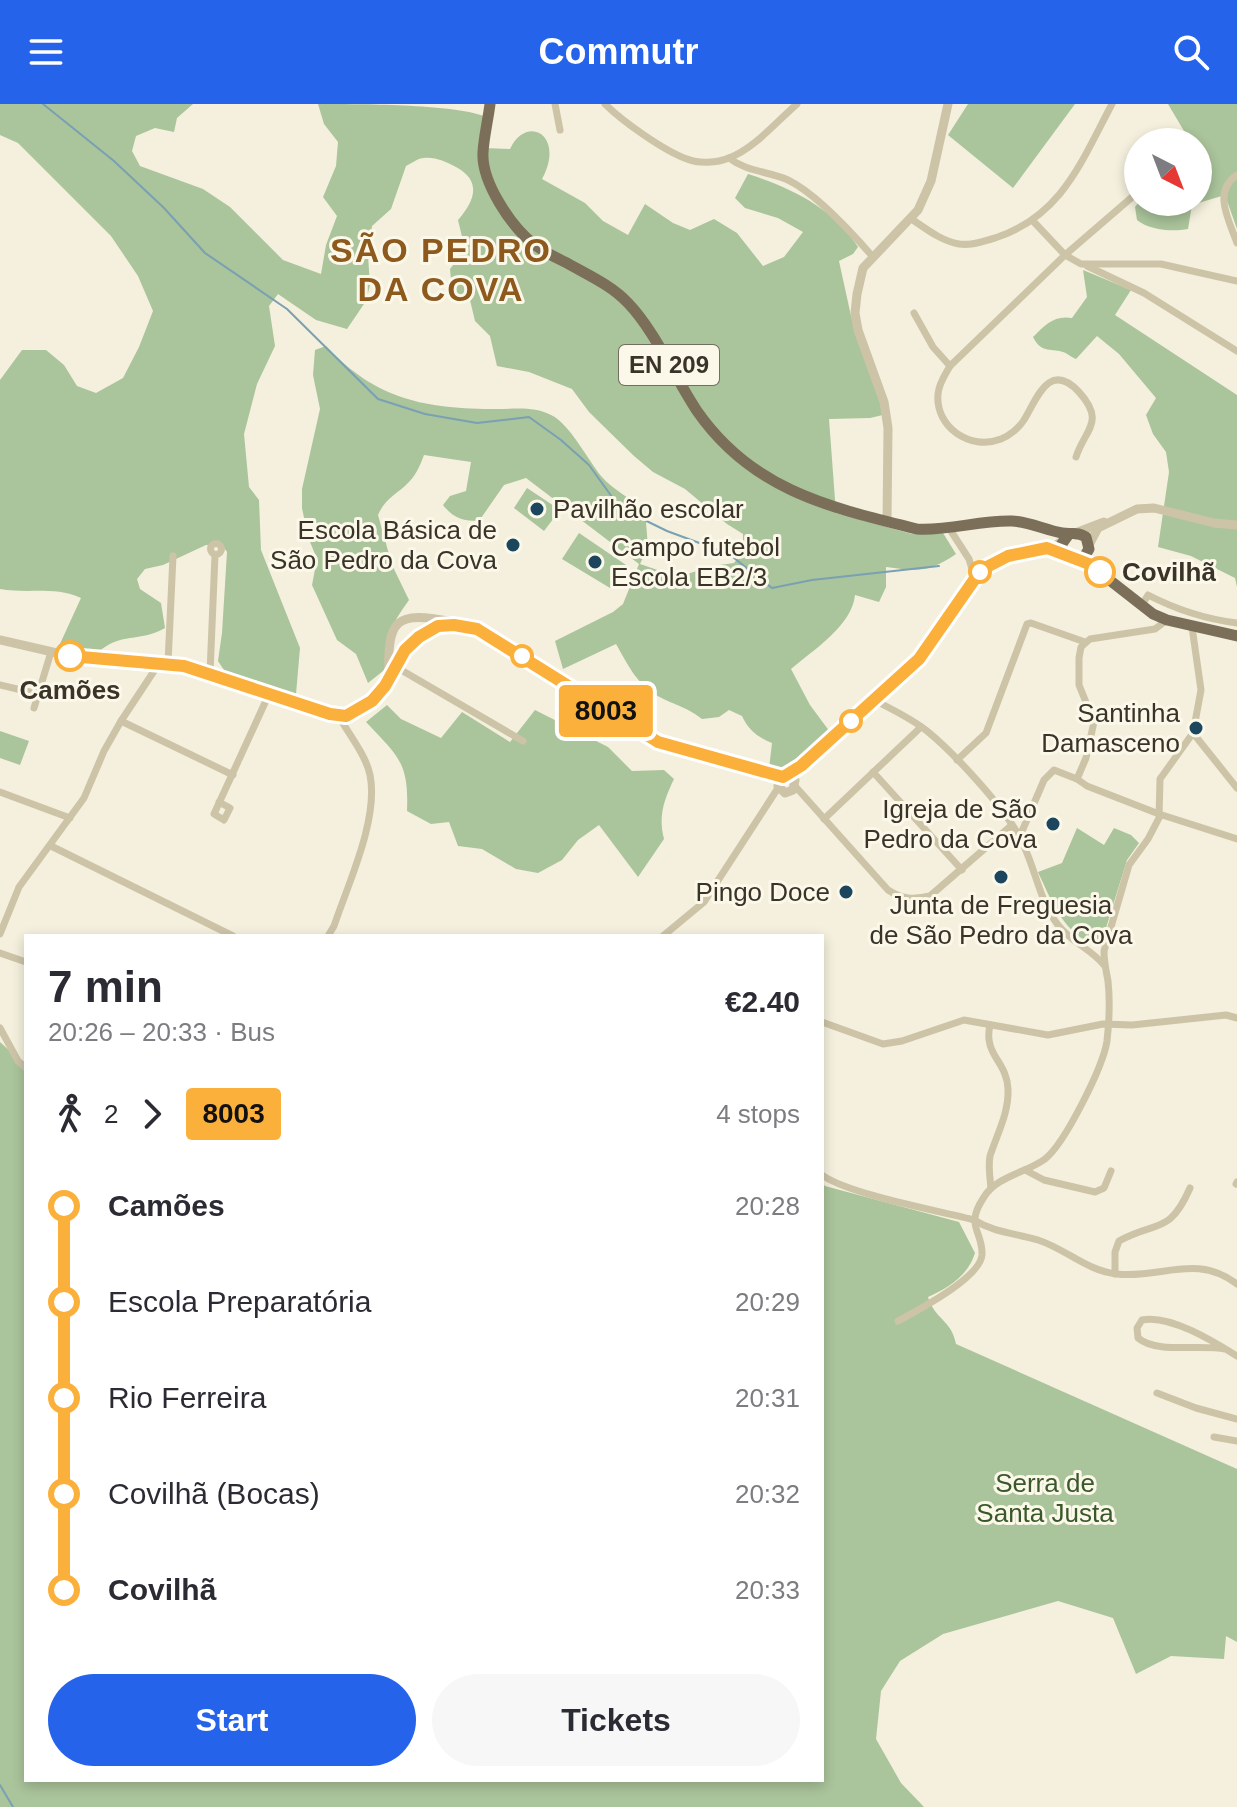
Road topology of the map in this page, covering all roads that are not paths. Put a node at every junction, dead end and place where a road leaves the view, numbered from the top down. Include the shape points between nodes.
1 (490, 104) edge
2 (555, 104) edge
3 (605, 104) edge
4 (797, 104) edge
5 (948, 104) edge
6 (1112, 104) edge
7 (787, 108) edge
8 (560, 130) dead end
9 (729, 158) junction
10 (1237, 175) edge
11 (1124, 204) edge
12 (910, 218) junction
13 (1033, 221) junction
14 (1237, 243) edge
15 (1065, 255) junction
16 (873, 257) junction
17 (1081, 264) junction
18 (1237, 281) edge
19 (914, 313) dead end
20 (1237, 351) edge
21 (950, 366) junction
22 (1076, 457) dead end
23 (887, 521) junction
24 (1108, 522) junction
25 (1237, 525) edge
26 (949, 528) junction
27 (1070, 536) junction
28 (1089, 547) junction
29 (1047, 548) junction
30 (1064, 554) junction
31 (215, 555) dead end
32 (173, 556) dead end
33 (1076, 560) junction
34 (1099, 571) junction
35 (975, 579) junction
36 (1142, 605) junction
37 (1167, 620) junction
38 (1237, 623) edge
39 (1192, 627) junction
40 (477, 629) junction
41 (390, 634) junction
42 (1237, 636) edge
43 (0, 640) edge
44 (1085, 642) junction
45 (405, 650) junction
46 (51, 652) junction
47 (164, 662) junction
48 (396, 667) junction
49 (210, 673) junction
50 (389, 679) junction
51 (0, 685) edge
52 (38, 694) junction
53 (269, 694) junction
54 (874, 700) junction
55 (34, 708) dead end
56 (338, 715) junction
57 (121, 721) junction
58 (921, 727) junction
59 (1193, 733) junction
60 (523, 741) dead end
61 (957, 760) junction
62 (873, 772) junction
63 (233, 775) junction
64 (1077, 779) junction
65 (786, 785) junction
66 (1237, 788) edge
67 (0, 792) edge
68 (219, 802) dead end
69 (1159, 814) junction
70 (70, 818) junction
71 (824, 819) junction
72 (1012, 825) junction
73 (1020, 836) junction
74 (1237, 839) edge
75 (51, 846) junction
76 (962, 870) junction
77 (0, 934) edge
78 (229, 934) edge
79 (329, 934) edge
80 (666, 934) edge
81 (0, 953) edge
82 (24, 961) edge
83 (1104, 965) junction
84 (1237, 1018) edge
85 (824, 1023) edge
86 (1107, 1023) junction
87 (990, 1025) junction
88 (0, 1028) edge
89 (24, 1066) edge
90 (1025, 1170) junction
91 (1111, 1171) dead end
92 (824, 1176) edge
93 (991, 1188) junction
94 (1190, 1188) dead end
95 (974, 1220) junction
96 (1115, 1274) junction
97 (1235, 1279) edge
98 (898, 1321) dead end
99 (1225, 1349) junction
100 (1237, 1356) edge
101 (1157, 1393) dead end
102 (1237, 1419) edge
103 (1214, 1437) dead end
104 (1237, 1441) edge

1 - 23 main road, EN 209 via 485,173 517,229 628,303 698,412 744,462 804,498
2 - 8 street
3 - 9 street via 687,159
4 - 7 street
5 - 12 street via 931,181
6 - 13 street via 1071,181
7 - 9 street via 751,145
9 - 16 street via 788,180
10 - 14 street via 1222,200
11 - 15 street
12 - 13 street via 956,244 973,244
12 - 16 street
13 - 15 street
15 - 17 street
15 - 21 street
16 - 23 street via 863,268 855,313 884,402
17 - 18 street via 1161,264
17 - 20 street via 1144,293
19 - 21 street
21 - 22 street via 938,393 939,407 953,431 974,441 1002,439 1023,422 1047,383 1069,383 1089,405 1093,427
23 - 26 main road, EN 209 via 917,529
24 - 25 street via 1154,508
24 - 27 street
24 - 28 street via 1093,534
26 - 27 main road, EN 209 via 1009,521
26 - 35 street
27 - 28 main road, EN 209 via 1086,537
27 - 29 street
27 - 30 main road
28 - 33 main road
28 - 34 main road, EN 209
29 - 30 street
29 - 35 street via 1000,559
30 - 33 main road
31 - 49 street
32 - 47 street
33 - 34 main road
34 - 36 main road
35 - 54 street via 919,659
36 - 37 main road
36 - 38 street via 1148,595 1176,609
37 - 39 main road
37 - 44 street via 1155,629
39 - 42 main road
39 - 59 street via 1201,690
40 - 41 street via 420,615
40 - 45 street via 438,626
40 - 65 street via 658,742 756,770
41 - 45 street via 393,647
41 - 50 street
43 - 46 street
44 - 61 street via 1027,624 986,733
44 - 64 street via 1079,685 1094,722
45 - 48 street
46 - 47 street
46 - 52 street
47 - 49 street
47 - 57 street
48 - 50 street
48 - 60 street
49 - 53 street
50 - 56 street via 366,706
51 - 52 street
52 - 55 street
53 - 56 street
53 - 63 street
54 - 58 street
54 - 65 street
56 - 79 street via 369,772 372,794 366,828
57 - 63 street
57 - 70 street
58 - 61 street
58 - 62 street
59 - 66 street
59 - 69 street via 1160,779
61 - 72 street
62 - 71 street
62 - 76 street
63 - 68 street
64 - 69 street
64 - 73 street via 1054,770 1048,773
65 - 71 street
65 - 80 street via 766,804 704,902
67 - 70 street
69 - 74 street
69 - 83 street via 1129,865
70 - 75 street
71 - 76 street via 900,897 930,896
72 - 73 street
72 - 76 street
73 - 83 street via 1057,924
75 - 77 street via 19,887
75 - 78 street
81 - 82 street
83 - 86 street
84 - 86 street
85 - 87 street via 883,1044 964,1020
86 - 87 street via 1048,1035
86 - 90 street via 1101,1060 1065,1133 1048,1157
87 - 93 street via 988,1046 1007,1078 1008,1092 990,1157
88 - 89 street
90 - 91 street via 1095,1192 1104,1188
90 - 93 street
92 - 95 street
93 - 95 street
94 - 96 street via 1165,1224 1119,1241
95 - 96 street via 988,1229 1039,1240 1091,1268
95 - 98 street via 982,1254 977,1267
96 - 97 street via 1186,1267
99 - 99 street via 1162,1319 1142,1320 1137,1328 1138,1338 1156,1347
99 - 100 street
101 - 102 street
103 - 104 street

